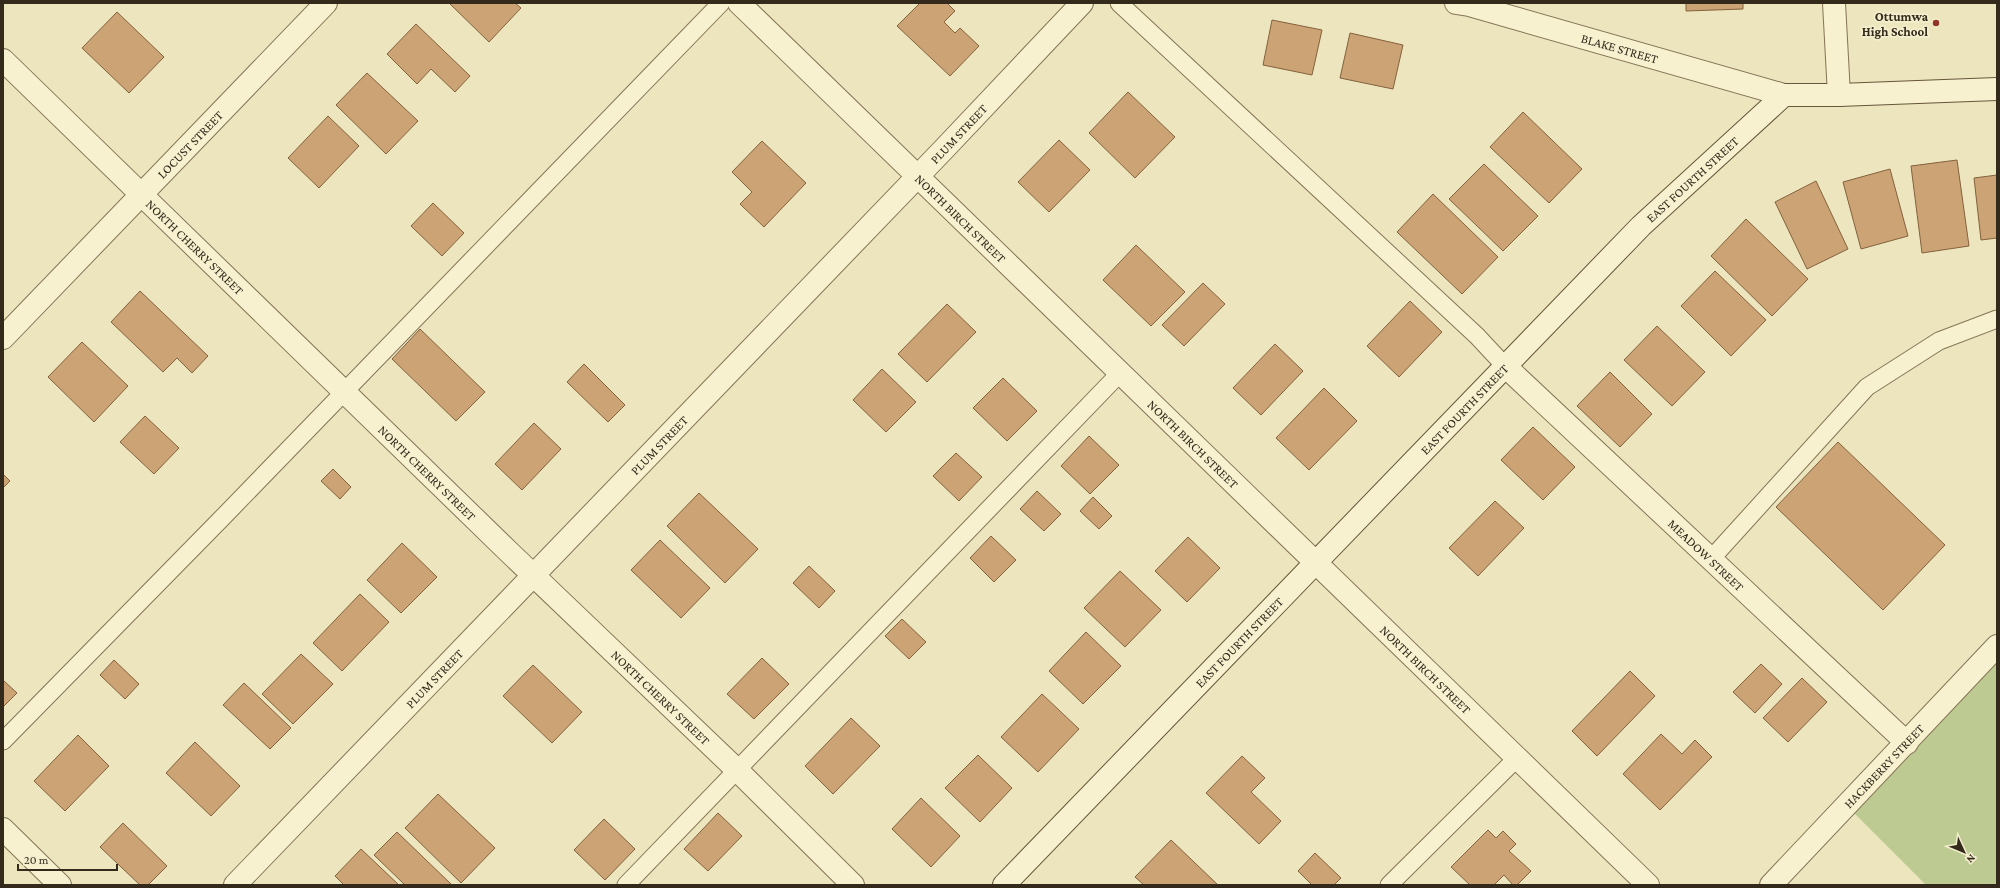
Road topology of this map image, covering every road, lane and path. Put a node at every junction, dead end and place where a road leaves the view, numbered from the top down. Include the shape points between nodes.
1 (326, 3) edge
2 (721, 3) edge
3 (739, 3) edge
4 (1082, 3) edge
5 (1119, 3) edge
6 (1456, 3) edge
7 (1834, 3) edge
8 (3, 60) edge
9 (1997, 89) edge
10 (1784, 95) junction
11 (1839, 95) junction
12 (918, 176) junction
13 (142, 195) junction
14 (1997, 319) edge
15 (3, 338) edge
16 (1505, 366) junction
17 (1120, 373) junction
18 (344, 391) junction
19 (1711, 559) junction
20 (1316, 563) junction
21 (533, 575) junction
22 (1997, 646) edge
23 (3, 740) edge
24 (1907, 743) junction
25 (1517, 758) junction
26 (737, 770) junction
27 (3, 830) edge
28 (60, 885) edge
29 (235, 885) edge
30 (626, 885) edge
31 (853, 885) edge
32 (1004, 885) edge
33 (1389, 885) edge
34 (1648, 885) edge
35 (1771, 885) edge

1 - 13 street, LOCUST STREET
2 - 18 lane
3 - 12 street, NORTH BIRCH STREET
4 - 12 street, PLUM STREET
5 - 16 lane via 1477,336
6 - 10 street, BLAKE STREET via 1469,4
7 - 11 street
8 - 13 street, NORTH CHERRY STREET
9 - 11 street
10 - 11 street
10 - 16 street, EAST FOURTH STREET via 1641,226
12 - 17 street, NORTH BIRCH STREET
12 - 21 street, PLUM STREET
13 - 15 street, LOCUST STREET
13 - 18 street, NORTH CHERRY STREET
14 - 19 lane via 1939,341 1867,386
16 - 19 street, MEADOW STREET
16 - 20 street, EAST FOURTH STREET
17 - 20 street, NORTH BIRCH STREET
17 - 26 lane
18 - 21 street, NORTH CHERRY STREET
18 - 23 lane via 224,517
19 - 24 street, MEADOW STREET
20 - 25 street, NORTH BIRCH STREET
20 - 32 street, EAST FOURTH STREET
21 - 26 street, NORTH CHERRY STREET
21 - 29 street, PLUM STREET
22 - 24 street, HACKBERRY STREET
24 - 35 street, HACKBERRY STREET
25 - 33 lane
25 - 34 street, NORTH BIRCH STREET
26 - 30 lane
26 - 31 street, NORTH CHERRY STREET
27 - 28 street

